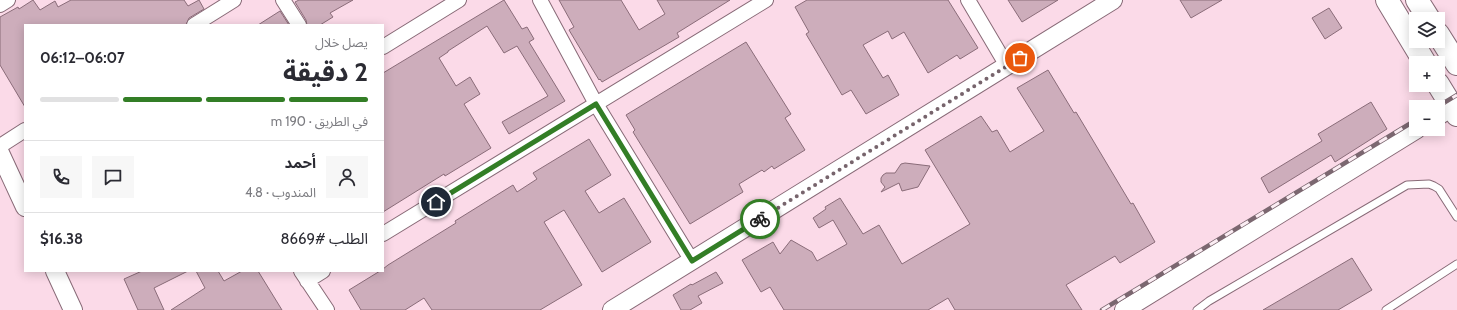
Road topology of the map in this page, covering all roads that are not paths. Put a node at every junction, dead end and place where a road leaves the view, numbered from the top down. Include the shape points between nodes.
1 (8, 0) edge
2 (234, 0) edge
3 (283, 0) edge
4 (459, 0) edge
5 (540, 0) edge
6 (766, 0) edge
7 (968, 0) edge
8 (1113, 0) edge
9 (1387, 0) edge
10 (1417, 0) edge
11 (0, 5) edge
12 (1425, 12) edge
13 (196, 24) edge
14 (298, 24) edge
15 (1445, 45) edge
16 (384, 46) edge
17 (1421, 56) edge
18 (1457, 64) edge
19 (1007, 66) junction
20 (1442, 92) edge
21 (596, 104) junction
22 (1451, 111) edge
23 (24, 131) edge
24 (1409, 134) edge
25 (0, 146) edge
26 (0, 153) edge
27 (24, 205) edge
28 (1457, 217) edge
29 (384, 233) edge
30 (692, 261) junction
31 (1457, 264) edge
32 (55, 272) edge
33 (319, 272) edge
34 (304, 276) edge
35 (73, 310) edge
36 (327, 310) edge
37 (612, 310) edge
38 (1124, 310) edge
39 (1197, 310) edge
40 (1386, 310) edge

1 - 11 street
2 - 13 street
3 - 14 street
4 - 16 street
5 - 21 street
6 - 21 street
7 - 19 street
8 - 19 street
9 - 17 main road
10 - 12 main road
15 - 18 main road
19 - 30 street
20 - 22 main road
21 - 29 street
21 - 30 street
23 - 25 street
24 - 38 street
26 - 27 street
28 - 39 lane via 1439,189 1428,184 1407,185
30 - 37 street
31 - 40 lane
32 - 35 street
33 - 34 street
34 - 36 street

